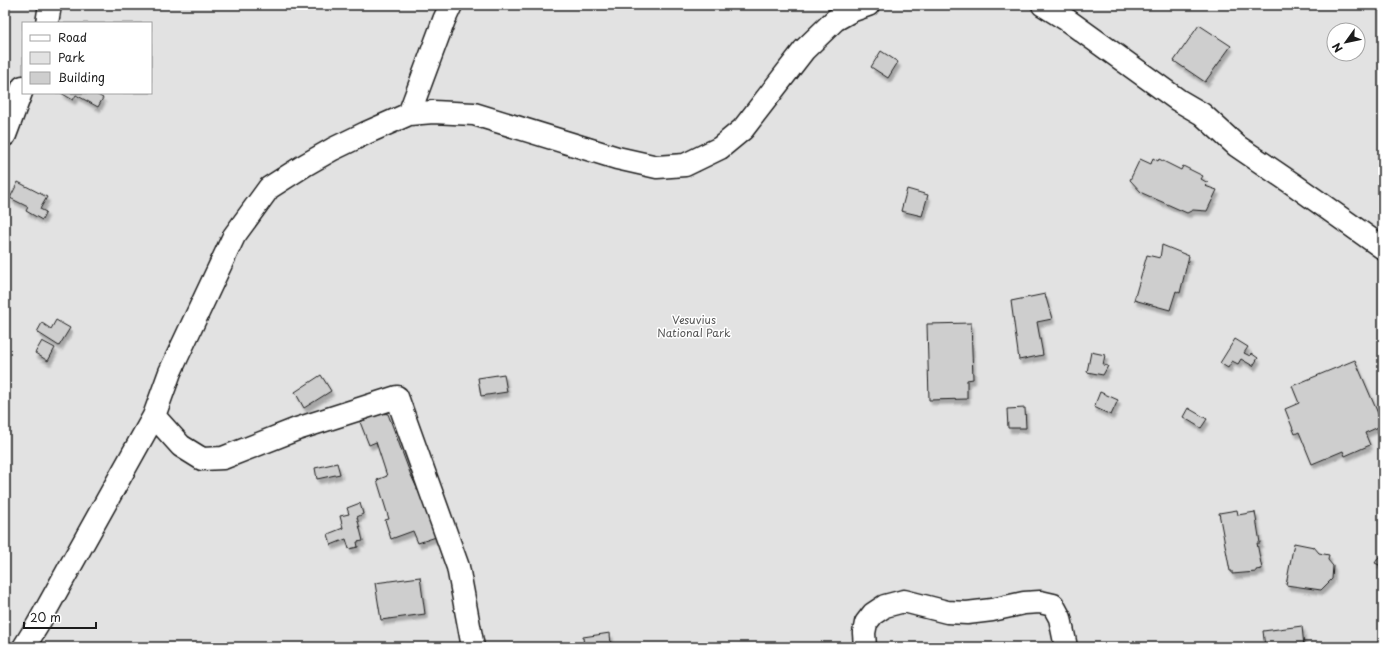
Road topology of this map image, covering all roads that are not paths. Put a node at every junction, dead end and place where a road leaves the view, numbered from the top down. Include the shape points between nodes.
1 (50, 5) edge
2 (451, 5) edge
3 (868, 5) edge
4 (1043, 5) edge
5 (47, 22) edge
6 (22, 90) edge
7 (409, 114) junction
8 (5, 135) edge
9 (1383, 248) edge
10 (154, 416) junction
11 (24, 647) edge
12 (473, 647) edge
13 (865, 647) edge
14 (1066, 647) edge

1 - 5 street
2 - 7 street
3 - 7 street via 835,20 804,50 743,129 720,148 685,165 657,167 617,158 474,114
4 - 9 street via 1178,100 1202,114 1237,146
6 - 8 street
7 - 10 street via 333,149 269,188 234,236 170,372
10 - 11 street
10 - 12 street via 181,446 202,459 223,458 297,429 397,397 458,567
13 - 14 street via 866,623 873,614 886,606 904,601 947,612 967,613 1024,603 1040,602 1053,605 1060,618

